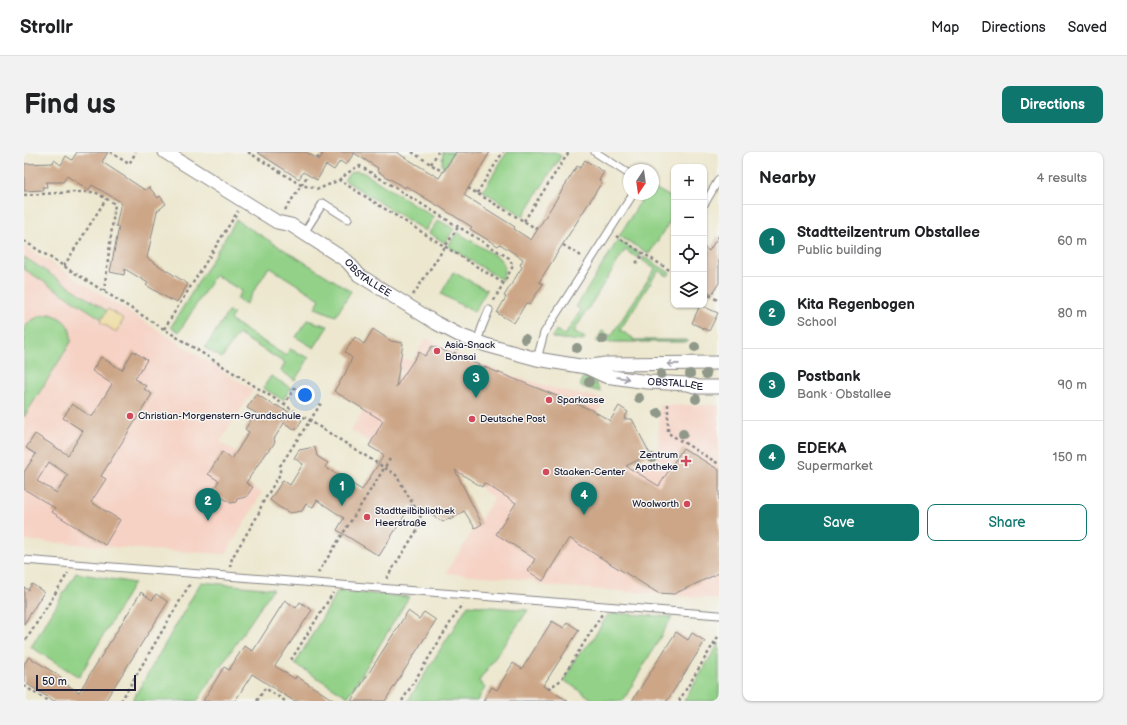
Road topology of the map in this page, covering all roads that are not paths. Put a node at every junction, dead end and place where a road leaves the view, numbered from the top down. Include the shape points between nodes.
1 (165, 152) edge
2 (595, 152) edge
3 (623, 170) edge
4 (719, 179) edge
5 (629, 200) edge
6 (707, 200) edge
7 (348, 219) dead end
8 (304, 233) junction
9 (489, 310) road end
10 (477, 342) junction
11 (537, 359) junction
12 (719, 363) edge
13 (586, 367) junction
14 (719, 387) edge
15 (24, 560) edge
16 (719, 615) edge

1 - 8 street, OBSTALLEE via 277,222 291,225
2 - 3 lane
4 - 6 lane
5 - 11 lane via 544,333
7 - 8 lane via 323,203
8 - 10 street, OBSTALLEE via 347,261 359,275 436,323
9 - 10 lane
10 - 11 street, OBSTALLEE
11 - 13 street, OBSTALLEE
12 -> 13 street, OBSTALLEE via 605,364
13 -> 14 street, OBSTALLEE via 605,376 698,387
15 - 16 lane

